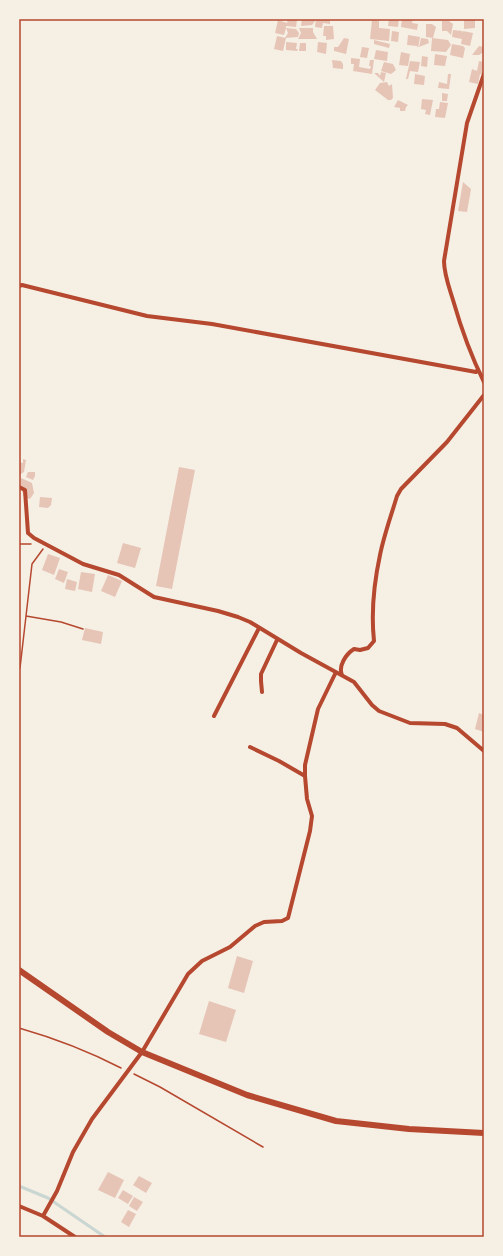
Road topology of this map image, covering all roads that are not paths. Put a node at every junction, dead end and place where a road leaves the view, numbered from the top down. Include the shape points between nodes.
1 (484, 74) edge
2 (19, 286) edge
3 (478, 370) junction
4 (484, 382) edge
5 (484, 394) edge
6 (19, 487) edge
7 (259, 628) junction
8 (277, 640) junction
9 (336, 672) junction
10 (342, 675) junction
11 (262, 692) dead end
12 (214, 716) dead end
13 (250, 747) dead end
14 (484, 751) edge
15 (305, 776) junction
16 (19, 970) edge
17 (142, 1052) junction
18 (484, 1133) edge
19 (19, 1206) edge
20 (43, 1216) junction
21 (75, 1237) edge

1 - 3 street via 466,122 444,261 444,271 458,320
2 - 3 street via 147,316 212,324 476,372
3 - 4 street
5 - 10 street via 447,442 397,496 380,555 375,587 374,641 368,648 354,649 350,652 341,666
6 - 7 street via 25,490 28,533 34,538 83,564 119,575 154,597 238,617
7 - 8 street
7 - 12 street
8 - 9 street
8 - 11 street via 261,674
9 - 10 street
9 - 15 street via 318,709 306,759
10 - 14 street via 354,682 379,711 410,723 445,724 457,728
13 - 15 street
15 - 17 street via 312,816 288,918 255,926 230,947 202,961 188,974
16 - 17 street via 108,1032
17 - 18 street via 247,1095 336,1120 409,1129
17 - 20 street via 92,1118
19 - 20 street
20 - 21 street

